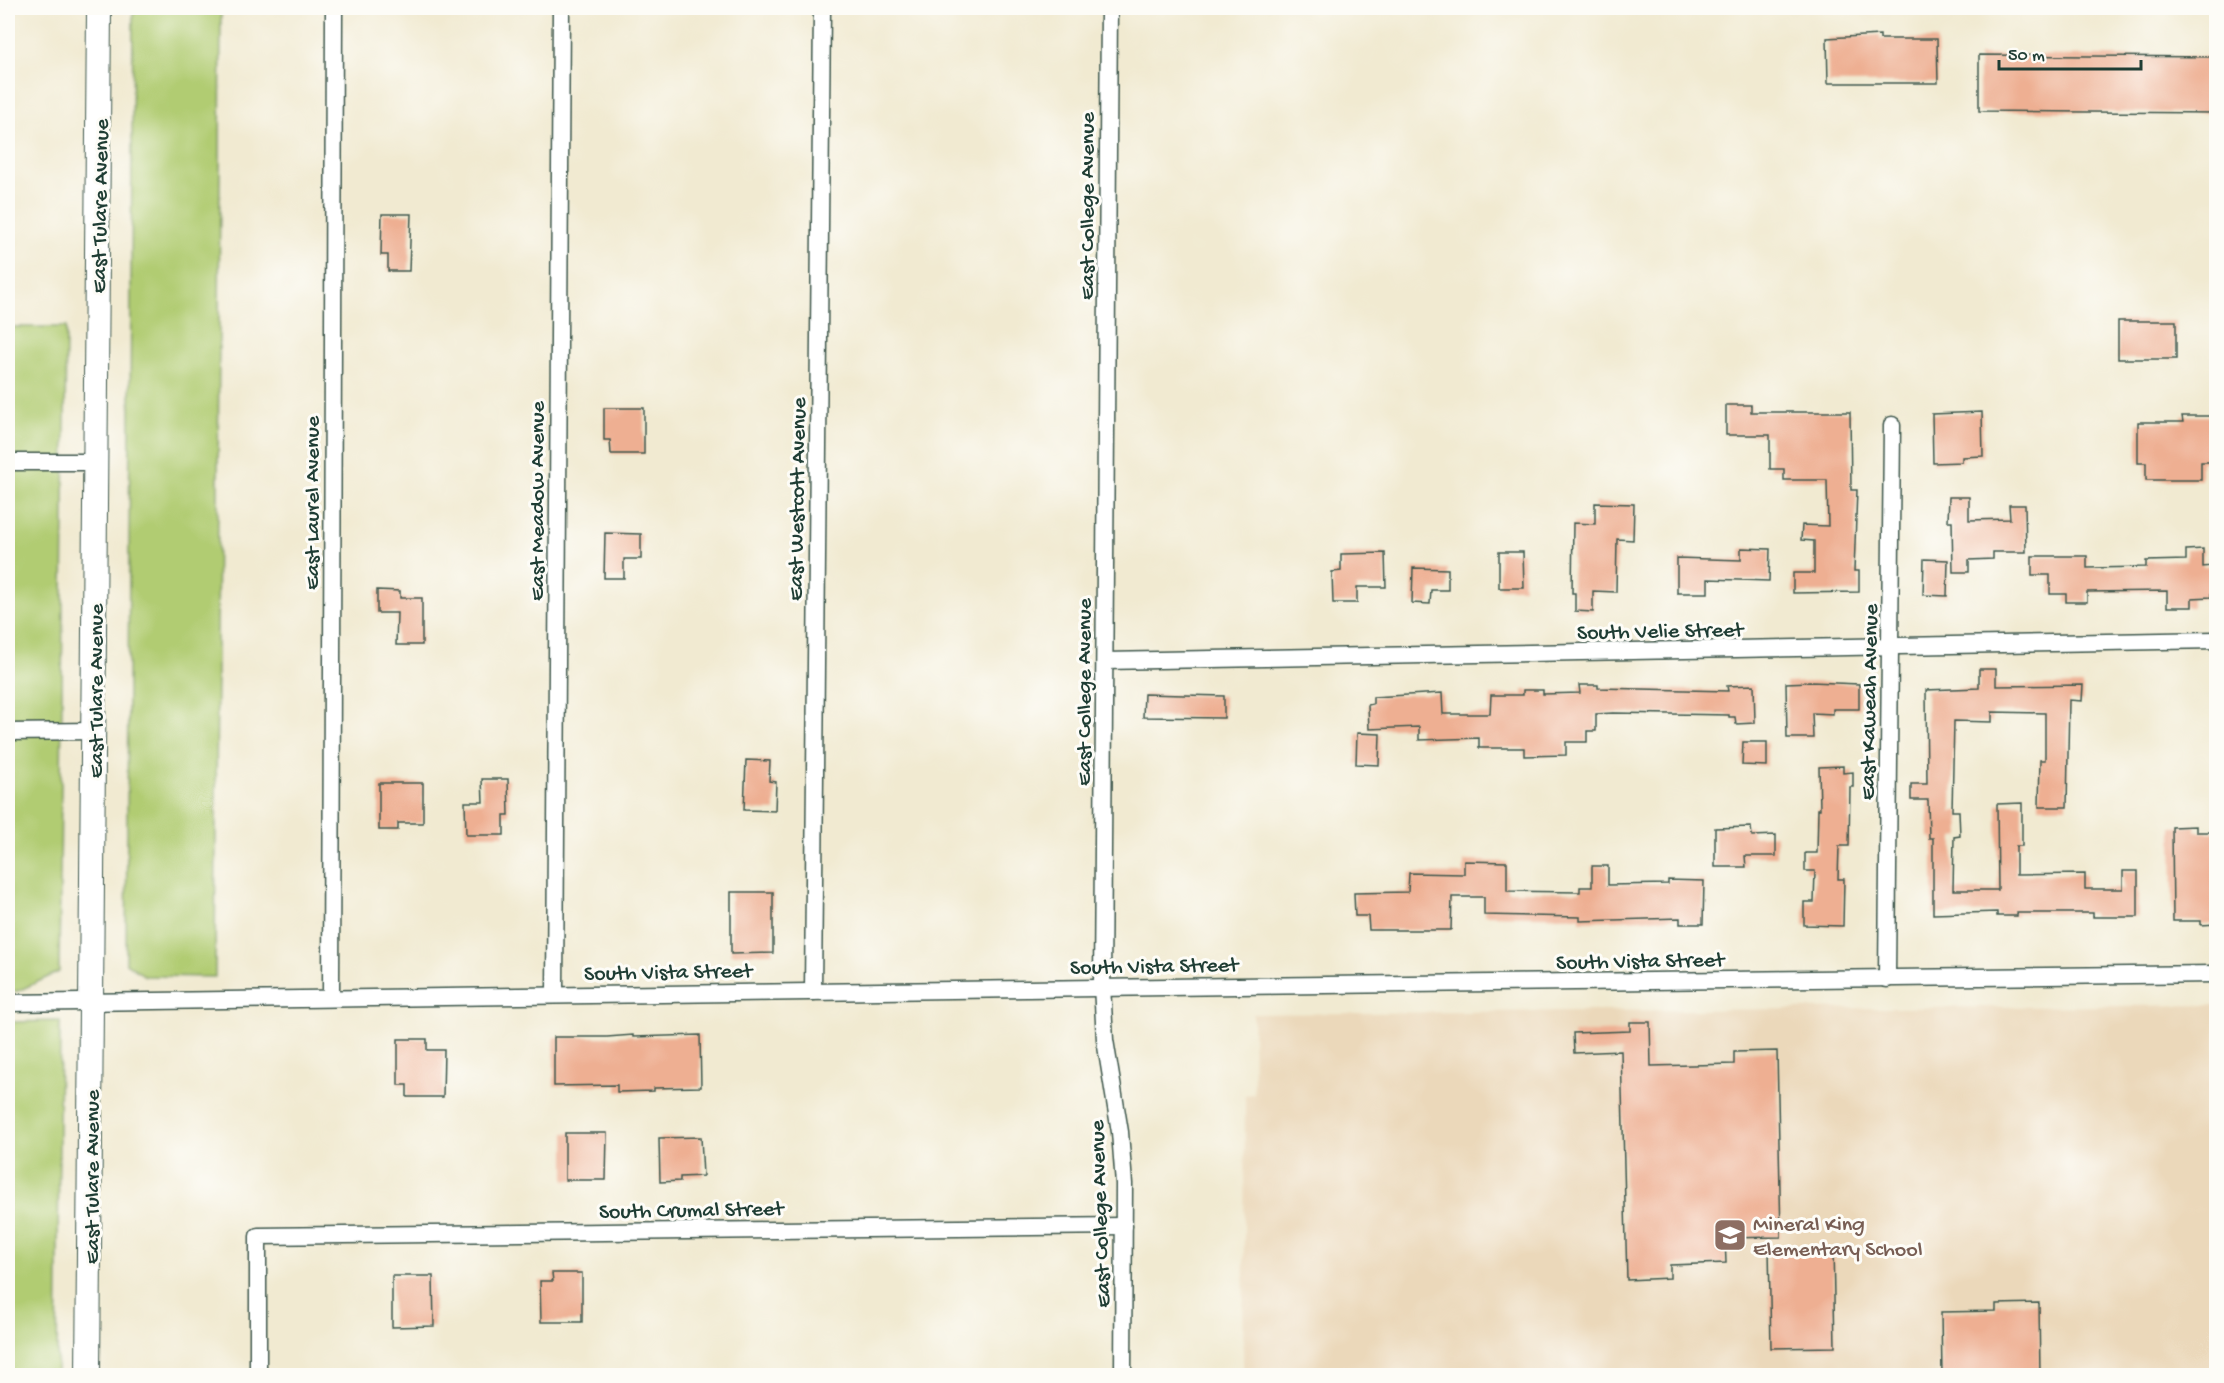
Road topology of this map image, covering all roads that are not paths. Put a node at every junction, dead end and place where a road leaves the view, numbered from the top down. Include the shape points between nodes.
1 (99, 8) edge
2 (334, 8) edge
3 (561, 8) edge
4 (822, 8) edge
5 (1109, 8) edge
6 (1892, 425) dead end
7 (8, 462) edge
8 (95, 462) junction
9 (2217, 640) edge
10 (1891, 647) junction
11 (1105, 661) junction
12 (94, 731) junction
13 (8, 732) edge
14 (2217, 974) edge
15 (1887, 979) junction
16 (1102, 986) junction
17 (813, 992) junction
18 (555, 994) junction
19 (331, 998) junction
20 (91, 1001) junction
21 (8, 1003) edge
22 (1124, 1226) junction
23 (88, 1376) edge
24 (258, 1376) edge
25 (1123, 1376) edge

1 - 8 street, East Tulare Avenue
2 - 19 street, East Laurel Avenue
3 - 18 street, East Meadow Avenue
4 - 17 street, East Westcott Avenue
5 - 11 street, East College Avenue
6 - 10 street, East Kaweah Avenue
7 - 8 street
8 - 12 street, East Tulare Avenue
9 - 10 street, South Velie Street
10 - 11 street, South Velie Street
10 - 15 street, East Kaweah Avenue
11 - 16 street, East College Avenue
12 - 13 street
12 - 20 street, East Tulare Avenue
14 - 15 street, South Vista Street
15 - 16 street, South Vista Street
16 - 17 street, South Vista Street
16 - 22 street, East College Avenue via 1105,1040 1120,1132
17 - 18 street, South Vista Street
18 - 19 street, South Vista Street
19 - 20 street, South Vista Street
20 - 21 street, South Vista Street
20 - 23 street, East Tulare Avenue
22 - 24 street, South Crumal Street via 258,1236
22 - 25 street, East College Avenue

